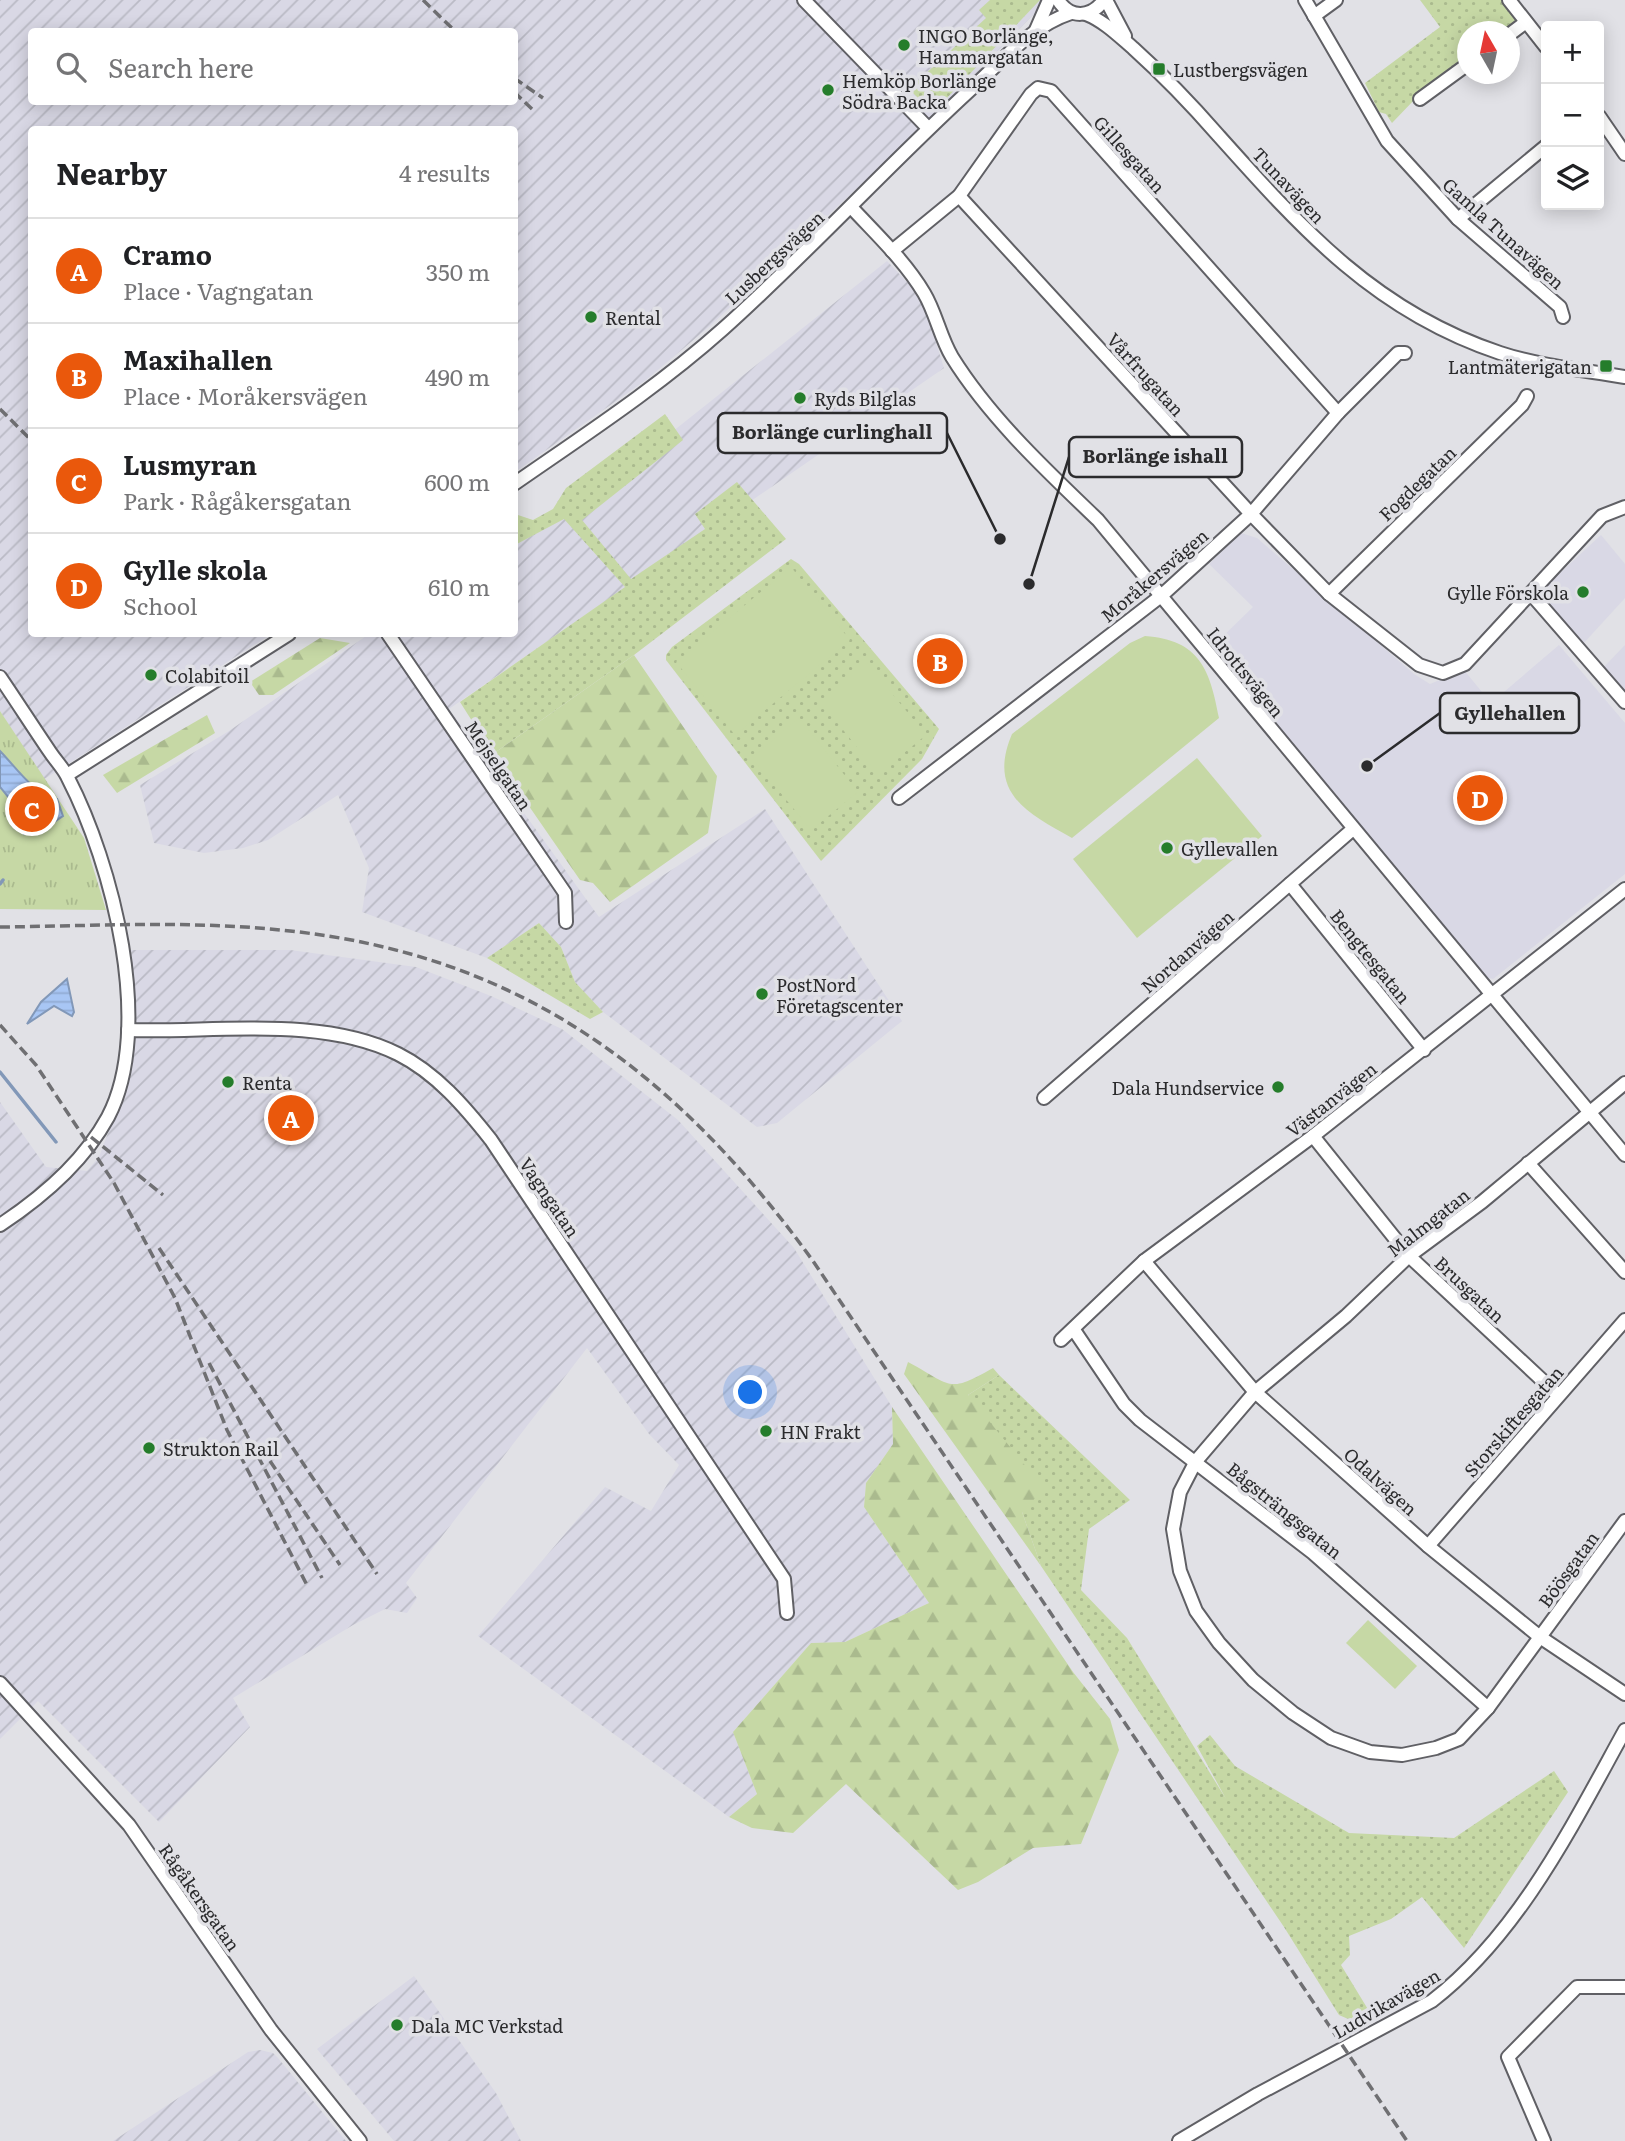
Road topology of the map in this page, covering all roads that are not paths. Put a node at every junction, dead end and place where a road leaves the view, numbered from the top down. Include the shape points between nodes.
1 (804, 0) edge
2 (1049, 0) edge
3 (1058, 0) edge
4 (1105, 0) edge
5 (1304, 0) edge
6 (1336, 0) edge
7 (1509, 0) edge
8 (1071, 13) junction
9 (1086, 14) junction
10 (1314, 16) junction
11 (1526, 22) junction
12 (1520, 26) edge
13 (1036, 30) junction
14 (1541, 41) edge
15 (1135, 50) junction
16 (1457, 72) edge
17 (1420, 99) dead end
18 (1604, 123) edge
19 (928, 128) junction
20 (1545, 147) edge
21 (1625, 154) edge
22 (959, 196) junction
23 (851, 207) junction
24 (1458, 219) junction
25 (892, 251) junction
26 (1563, 317) dead end
27 (1432, 326) junction
28 (1405, 353) dead end
29 (1625, 369) edge
30 (1625, 377) edge
31 (1527, 396) dead end
32 (1338, 413) junction
33 (518, 481) edge
34 (1625, 507) edge
35 (1251, 514) junction
36 (1329, 594) junction
37 (1532, 595) junction
38 (1161, 596) junction
39 (284, 637) edge
40 (390, 637) edge
41 (0, 677) edge
42 (1625, 702) edge
43 (67, 775) junction
44 (899, 798) dead end
45 (1353, 829) junction
46 (1290, 884) junction
47 (1625, 888) edge
48 (566, 922) dead end
49 (1491, 997) junction
50 (128, 1030) junction
51 (1424, 1049) junction
52 (1625, 1083) edge
53 (1044, 1098) dead end
54 (1588, 1112) junction
55 (1312, 1136) junction
56 (1625, 1155) edge
57 (1528, 1163) junction
58 (0, 1225) edge
59 (1409, 1256) junction
60 (1144, 1261) junction
61 (1625, 1272) edge
62 (1625, 1320) edge
63 (1074, 1330) junction
64 (1061, 1340) dead end
65 (1255, 1392) junction
66 (1558, 1395) junction
67 (1196, 1461) junction
68 (1625, 1521) edge
69 (1429, 1546) junction
70 (787, 1613) dead end
71 (1540, 1637) junction
72 (0, 1683) edge
73 (1625, 1694) edge
74 (1488, 1708) junction
75 (1625, 1731) edge
76 (1625, 1987) edge
77 (360, 2141) edge
78 (1179, 2141) edge
79 (1544, 2141) edge

1 - 19 street
2 - 13 street, Lusbergsvägen
3 - 8 street
4 - 9 street
4 - 15 street, Tunavägen
5 - 10 street, Gamla Tunavägen
6 - 10 street
7 - 11 street
8 - 9 street
8 - 13 street, Lusbergsvägen
9 - 15 street, Tunavägen
10 - 24 street, Gamla Tunavägen via 1387,141
11 - 12 street
11 - 14 street
13 - 19 street, Lusbergsvägen
15 - 27 street, Tunavägen via 1159,69 1325,249 1395,305
16 - 17 street
18 - 21 street
19 - 23 street, Lusbergsvägen
20 - 24 street
22 - 25 street, Gillesgatan
22 - 32 street, Gillesgatan via 1031,94 1038,88 1051,91
22 - 35 street, Vårfrugatan
23 - 25 street, Idrottsvägen
23 - 33 street, Lusbergsvägen via 661,382
24 - 26 street, Gamla Tunavägen via 1560,307
25 - 38 street, Idrottsvägen via 923,290 950,355 971,383 1029,454 1098,520
27 - 29 street, Tunavägen via 1503,350
27 - 30 street, Tunavägen via 1503,354
28 - 32 street, Moråkersvägen via 1398,352
31 - 36 street, Fogdegatan
32 - 35 street, Moråkersvägen
34 - 37 street via 1602,516
35 - 36 street, Vårfrugatan
35 - 38 street, Moråkersvägen
36 - 37 street, Vårfrugatan via 1419,665 1443,673 1465,664
37 - 42 street
38 - 44 street, Moråkersvägen
38 - 45 street, Idrottsvägen
39 - 43 street
40 - 48 street, Mejselgatan via 565,893
41 - 43 street
43 - 50 street via 112,888
45 - 46 street, Nordanvägen
45 - 49 street, Idrottsvägen
46 - 51 street, Bengtesgatan
46 - 53 street, Nordanvägen
47 - 49 street, Västanvägen
49 - 51 street, Västanvägen
49 - 54 street, Idrottsvägen
50 - 58 street via 123,1075 108,1117 59,1180
50 - 70 street, Vagngatan via 328,1034 400,1055 459,1101 491,1140 784,1579
51 - 55 street, Västanvägen
52 - 54 street, Malmgatan
54 - 56 street, Idrottsvägen
54 - 57 street, Malmgatan
55 - 59 street, Brusgatan
55 - 60 street, Västanvägen
57 - 59 street, Malmgatan
57 - 61 street
59 - 65 street, Malmgatan
59 - 66 street, Brusgatan
60 - 63 street, Västanvägen
60 - 65 street, Odalvägen
62 - 66 street, Storskiftesgatan
63 - 64 street, Västanvägen
63 - 67 street, Bågsträngsgatan via 1124,1404
65 - 67 street, Malmgatan
65 - 69 street, Odalvägen
66 - 69 street, Storskiftesgatan
67 - 74 street, Bågsträngsgatan via 1313,1553
67 - 74 street, Böösgatan via 1180,1492 1173,1529 1180,1571 1196,1611 1253,1680 1331,1738 1370,1752 1402,1755 1436,1748 1460,1739
68 - 71 street, Böösgatan
69 - 71 street, Odalvägen
71 - 73 street, Odalvägen
71 - 74 street, Böösgatan
72 - 77 street, Rågåkersgatan via 129,1825 271,2030
75 - 78 street, Ludvikavägen via 1517,1910 1482,1957 1456,1982 1432,2001
76 - 79 street via 1577,1987 1508,2057

